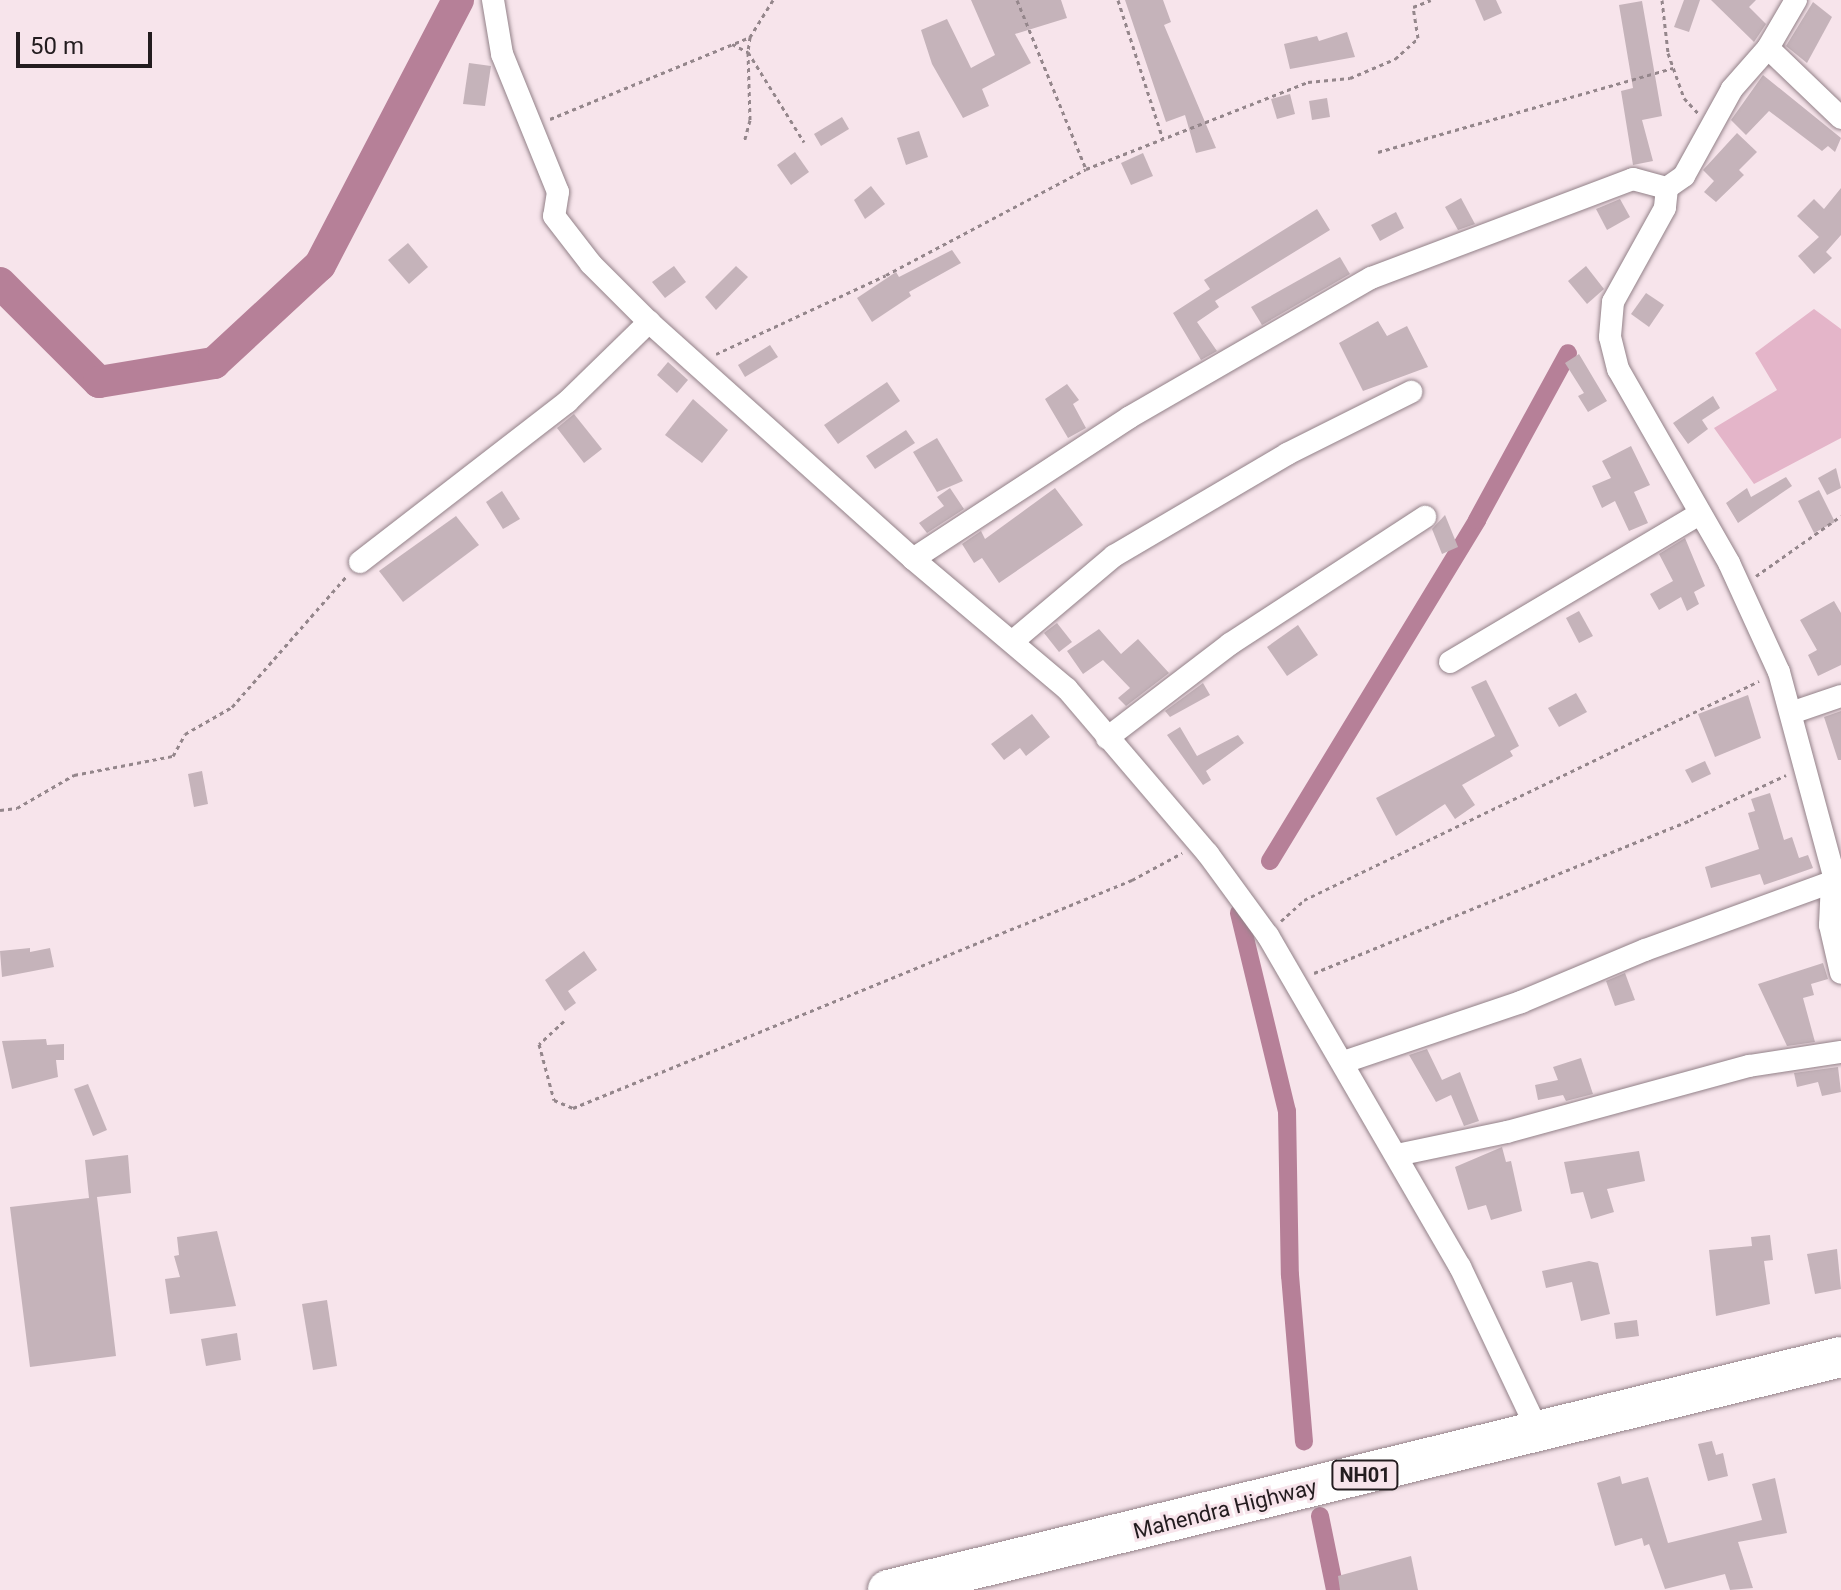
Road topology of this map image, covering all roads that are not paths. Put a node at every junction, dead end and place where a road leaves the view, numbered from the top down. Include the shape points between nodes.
1 (493, 0) edge
2 (1796, 0) edge
3 (1768, 48) junction
4 (1841, 118) edge
5 (1667, 188) junction
6 (649, 322) junction
7 (1411, 392) dead end
8 (1699, 514) junction
9 (1425, 517) dead end
10 (913, 559) junction
11 (360, 562) road end
12 (1013, 641) junction
13 (1450, 662) dead end
14 (1841, 696) edge
15 (1791, 713) junction
16 (1107, 738) junction
17 (1836, 892) edge
18 (1841, 973) edge
19 (1841, 1052) edge
20 (1344, 1062) junction
21 (1397, 1155) junction
22 (1841, 1357) edge
23 (1539, 1433) junction
24 (888, 1590) edge

1 - 6 street via 502,54 558,192 554,216 591,264
2 - 3 street
3 - 4 street
3 - 5 street via 1751,63 1684,176
5 - 8 street via 1665,208 1613,302 1610,337 1618,369
5 - 10 street via 1633,179 1371,278 1130,417
6 - 10 street
6 - 11 street via 567,402
7 - 12 street via 1287,454 1114,556
8 - 13 street
8 - 15 street via 1740,587 1779,672
9 - 16 street via 1230,644
10 - 12 street
12 - 16 street via 1067,689
14 - 15 street
15 - 17 street
16 - 20 street via 1200,844 1268,936
17 - 18 street via 1830,925
17 - 20 street via 1645,950 1521,1002
19 - 21 street via 1749,1066 1507,1132
20 - 21 street
21 - 23 street via 1460,1267
22 - 23 highway, Mahendra Highway / NH01
23 - 24 highway, Mahendra Highway / NH01

